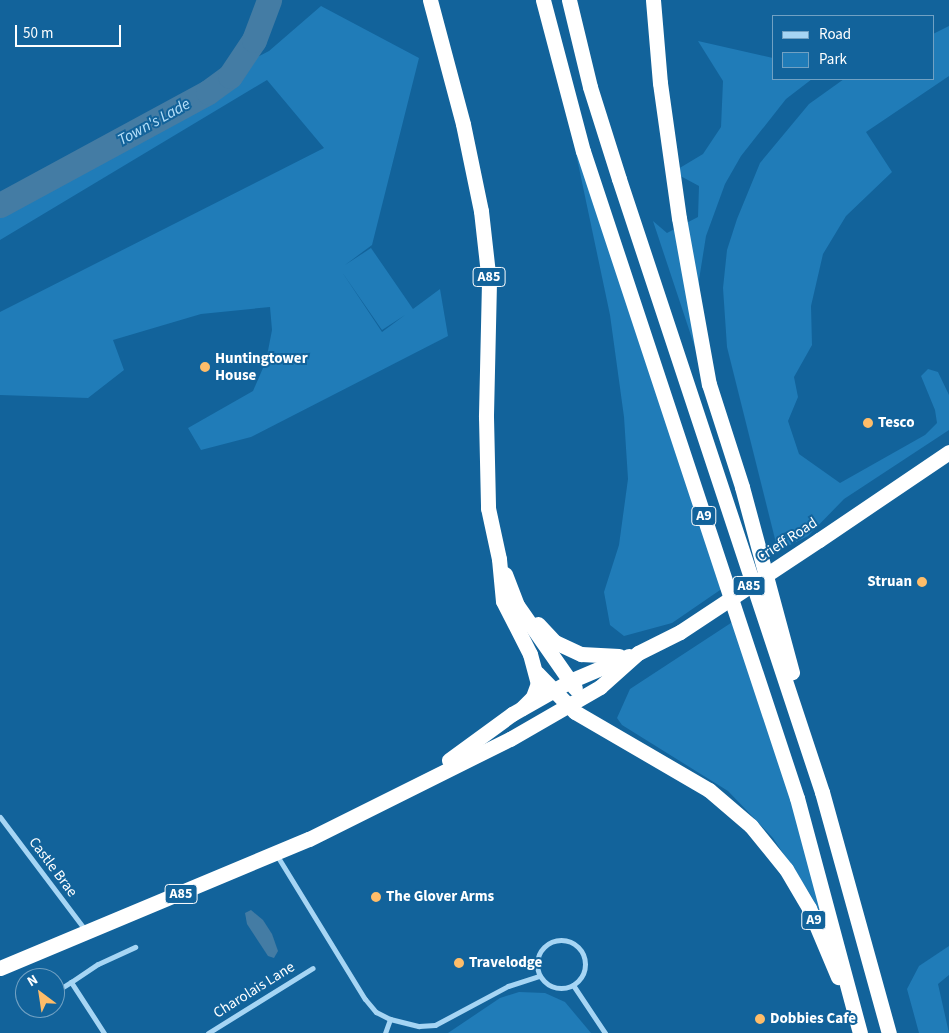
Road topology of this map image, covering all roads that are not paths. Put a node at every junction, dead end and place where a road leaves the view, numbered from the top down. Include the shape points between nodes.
1 (430, 0) edge
2 (543, 0) edge
3 (569, 0) edge
4 (653, 0) edge
5 (949, 452) edge
6 (499, 559) junction
7 (518, 605) junction
8 (638, 653) junction
9 (538, 673) junction
10 (570, 681) junction
11 (554, 690) junction
12 (575, 701) junction
13 (522, 708) junction
14 (419, 782) junction
15 (822, 792) junction
16 (0, 816) edge
17 (276, 854) junction
18 (87, 932) junction
19 (135, 947) dead end
20 (0, 968) edge
21 (313, 968) dead end
22 (539, 976) junction
23 (71, 982) junction
24 (65, 986) edge
25 (573, 986) junction
26 (390, 1020) junction
27 (859, 1029) edge
28 (104, 1033) edge
29 (208, 1033) edge
30 (385, 1033) edge
31 (605, 1033) edge
32 (889, 1033) edge

1 - 6 highway, A85 via 463,124 481,211 489,282 488,508
2 - 27 highway, A9 via 583,151 797,798
3 - 15 highway, A9 via 590,87 618,179
4 - 15 highway, A9 via 660,83 679,218 709,384 778,616
5 - 8 highway, Crieff Road / A85, bridge via 680,632
6 - 7 highway, A85
6 - 9 highway via 503,601
7 - 8 highway, A85 via 556,642 581,654 606,658
7 - 10 highway, A85
8 - 10 highway, A85
8 - 12 highway, Crieff Road / A85 via 600,687
9 - 11 highway
9 - 13 highway via 538,690
10 - 11 highway, A85
10 - 12 highway
11 - 12 highway
11 - 13 highway, A85
12 - 14 highway, A85 via 510,738
12 - 27 highway, A9 via 575,712 709,790 767,844 809,908
13 - 14 highway, A85
14 - 17 highway, A85
15 - 32 highway, A9
16 - 18 street, Castle Brae
17 - 18 highway, A85
17 - 26 street via 365,999 376,1012
18 - 20 highway, A85
19 - 23 street via 98,964
21 - 29 street, Charolais Lane
22 - 25 street via 558,989
22 - 25 street via 536,961 543,947 565,940 579,947 586,961 583,975
22 - 26 street via 508,986 435,1025 419,1026
23 - 24 street
23 - 28 street
25 - 31 street
26 - 30 street

